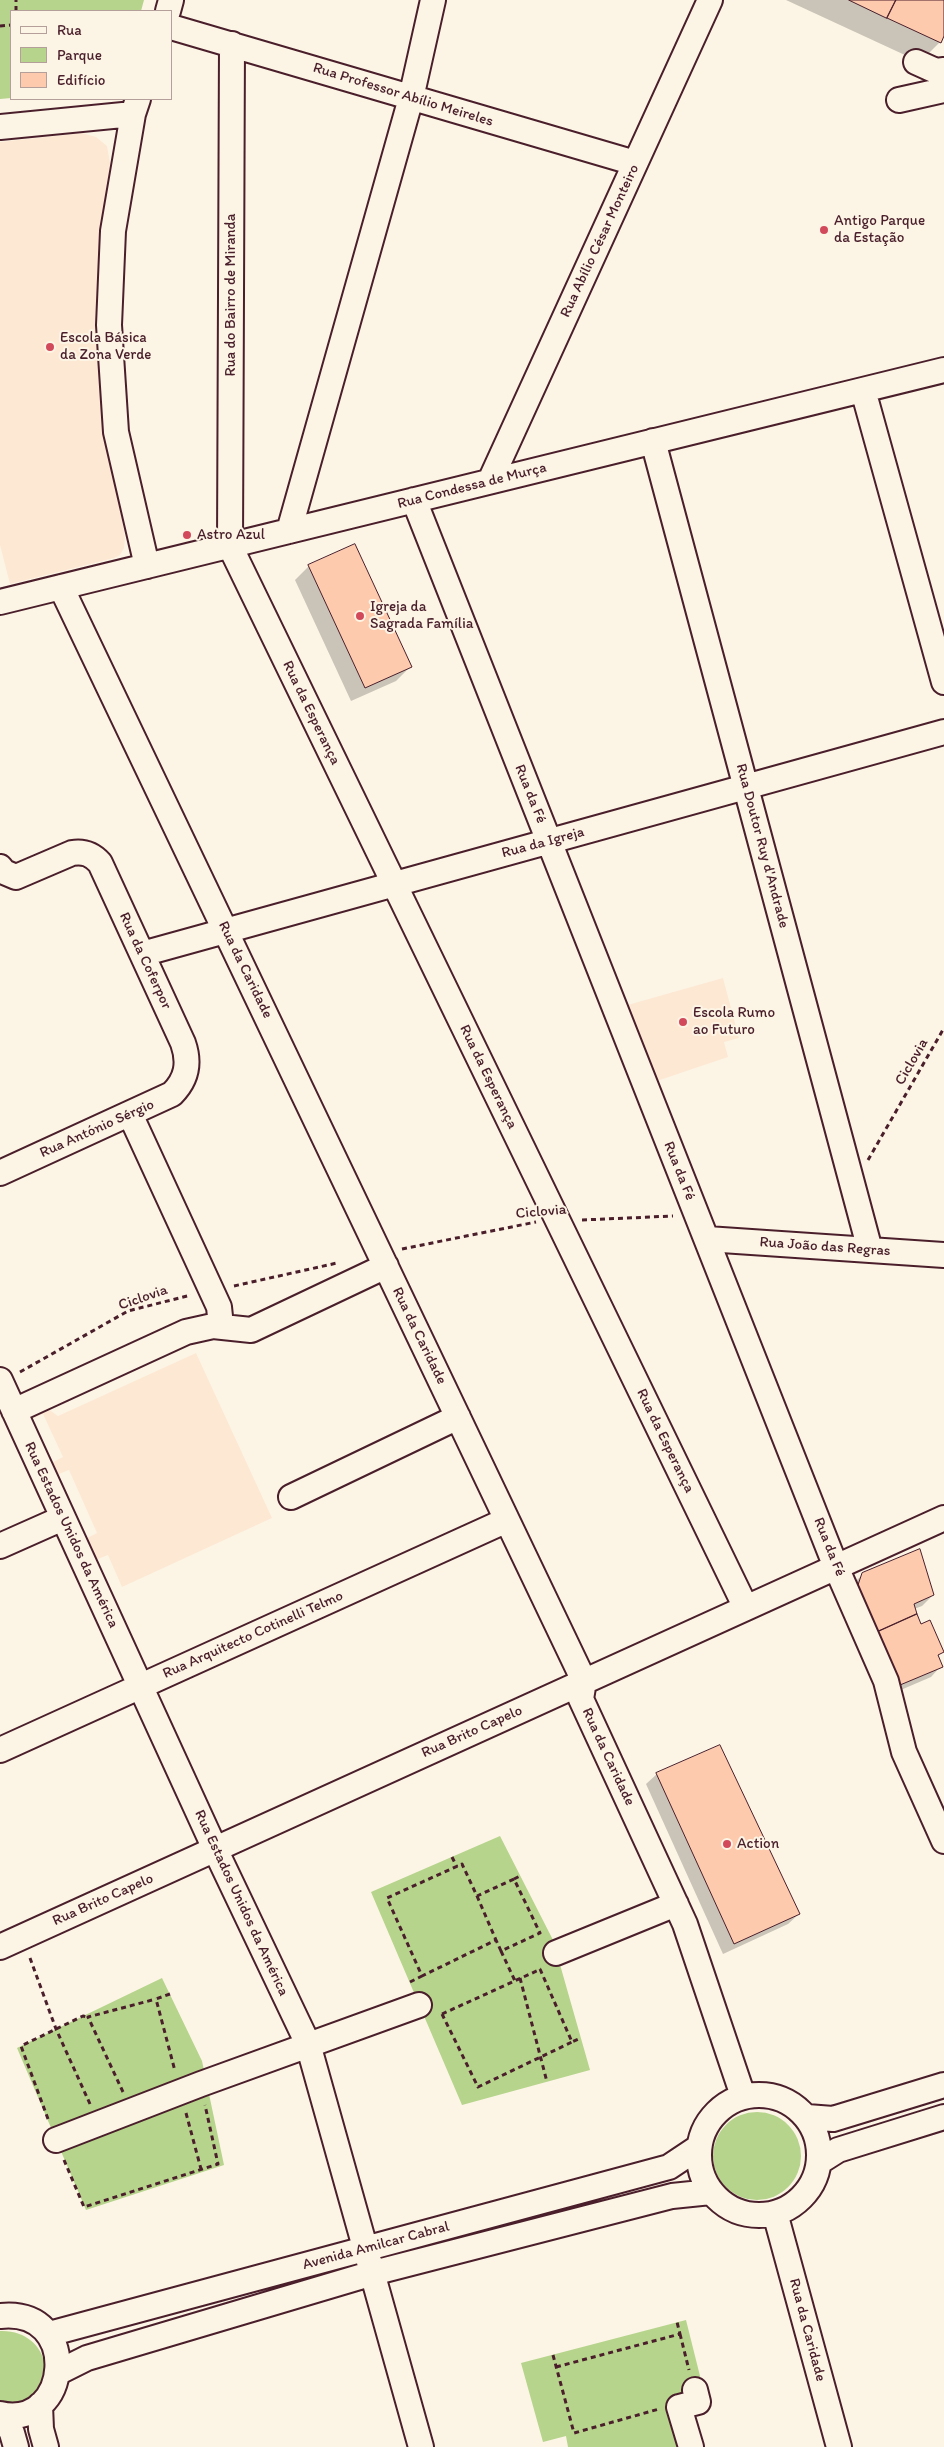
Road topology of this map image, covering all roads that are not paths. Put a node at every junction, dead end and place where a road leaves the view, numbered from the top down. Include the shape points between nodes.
1 (433, 0) edge
2 (710, 0) edge
3 (172, 27) edge
4 (232, 44) junction
5 (916, 62) dead end
6 (944, 70) edge
7 (944, 90) edge
8 (411, 98) junction
9 (899, 100) dead end
10 (135, 106) edge
11 (0, 127) edge
12 (636, 163) junction
13 (944, 370) edge
14 (864, 390) junction
15 (653, 441) junction
16 (490, 481) junction
17 (414, 500) junction
18 (289, 530) junction
19 (230, 546) junction
20 (146, 566) junction
21 (61, 587) junction
22 (0, 602) edge
23 (944, 682) edge
24 (944, 732) edge
25 (746, 787) junction
26 (549, 842) junction
27 (0, 866) edge
28 (394, 884) junction
29 (226, 931) junction
30 (142, 954) junction
31 (185, 1076) joint
32 (130, 1114) junction
33 (0, 1173) edge
34 (703, 1230) junction
35 (870, 1250) junction
36 (944, 1255) edge
37 (383, 1260) junction
38 (221, 1326) junction
39 (1, 1382) edge
40 (14, 1411) junction
41 (458, 1417) junction
42 (291, 1497) dead end
43 (63, 1518) junction
44 (944, 1518) edge
45 (507, 1520) junction
46 (0, 1546) edge
47 (836, 1567) junction
48 (746, 1608) junction
49 (584, 1681) junction
50 (140, 1686) junction
51 (0, 1750) edge
52 (944, 1841) edge
53 (215, 1849) junction
54 (676, 1904) junction
55 (0, 1947) edge
56 (548, 1961) road end
57 (427, 2011) road end
58 (308, 2044) junction
59 (944, 2085) edge
60 (743, 2096) junction
61 (807, 2117) junction
62 (944, 2117) edge
63 (56, 2140) road end
64 (699, 2147) junction
65 (819, 2162) junction
66 (711, 2192) junction
67 (775, 2213) junction
68 (366, 2249) junction
69 (373, 2273) junction
70 (0, 2316) edge
71 (49, 2334) junction
72 (59, 2372) junction
73 (695, 2390) road end
74 (40, 2405) junction
75 (1, 2415) edge
76 (16, 2447) edge
77 (46, 2447) edge
78 (421, 2447) edge
79 (691, 2447) edge
80 (839, 2447) edge

1 - 8 street
2 - 12 street, Rua Abílio César Monteiro
3 - 4 street, Rua Professor Abílio Meireles
4 - 8 street, Rua Professor Abílio Meireles
4 - 19 street, Rua do Bairro de Miranda
5 - 6 street via 936,71
7 - 9 street
8 - 12 street, Rua Professor Abílio Meireles
8 - 18 street
10 - 11 street
10 - 20 street via 113,231 109,325 116,432
12 - 16 street, Rua Abílio César Monteiro
13 - 14 street, Rua Condessa de Murça
14 - 15 street, Rua Condessa de Murça
14 - 23 street
15 - 16 street, Rua Condessa de Murça
15 - 25 street, Rua Doutor Ruy d'Andrade
16 - 17 street, Rua Condessa de Murça
17 - 18 street, Rua Condessa de Murça
17 - 26 street, Rua da Fé
18 - 19 street, Rua Condessa de Murça
19 - 20 street, Rua Condessa de Murça
19 - 28 street, Rua da Esperança
20 - 21 street, Rua Condessa de Murça
21 - 22 street, Rua Condessa de Murça
21 - 29 street, Rua da Caridade
24 - 25 street, Rua da Igreja
25 - 26 street, Rua da Igreja
25 - 35 street, Rua Doutor Ruy d'Andrade
26 - 28 street, Rua da Igreja
26 - 34 street, Rua da Fé
27 - 30 street, Rua da Coferpor via 4,872 16,877 72,853 88,853 100,864
28 - 29 street, Rua da Igreja
28 - 48 street, Rua da Esperança
29 - 30 street, Rua da Igreja
29 - 37 street, Rua da Caridade
30 - 31 street, Rua da Coferpor via 183,1043 187,1059
31 - 32 street, Rua António Sérgio via 172,1094
32 - 33 street, Rua António Sérgio
32 - 38 street via 219,1307
34 - 35 street, Rua João das Regras
34 - 47 street, Rua da Fé
35 - 36 street, Rua João das Regras
37 - 38 street via 256,1328 242,1330
37 - 41 street, Rua da Caridade
38 - 40 street via 186,1332
39 - 40 street, Rua Estados Unidos da América
40 - 43 street, Rua Estados Unidos da América
41 - 42 street
41 - 45 street, Rua da Caridade
43 - 46 street
43 - 50 street, Rua Estados Unidos da América
44 - 47 street, Rua Brito Capelo
45 - 49 street, Rua da Caridade
45 - 50 street, Rua Arquitecto Cotinelli Telmo
47 - 48 street, Rua Brito Capelo
47 - 52 street, Rua da Fé via 886,1681 904,1752
48 - 49 street, Rua Brito Capelo
49 - 53 street, Rua Brito Capelo
49 - 54 street, Rua da Caridade via 581,1699
50 - 51 street, Rua Arquitecto Cotinelli Telmo
50 - 53 street, Rua Estados Unidos da América
53 - 55 street, Rua Brito Capelo
53 - 58 street, Rua Estados Unidos da América
54 - 56 street
54 - 60 street, Rua da Caridade via 686,1924
57 - 58 street
58 - 63 street
58 - 68 street, Rua Estados Unidos da América
59 - 61 street via 833,2119
60 - 61 street via 778,2097
60 - 64 street via 726,2103 713,2115 703,2130
61 - 65 street via 819,2146
62 - 65 street via 838,2150
64 - 66 street via 699,2163
64 - 68 street, Avenida Amilcar Cabral via 669,2167
65 - 67 street via 805,2194 791,2206
66 - 67 street via 740,2212 757,2215
66 - 69 street, Avenida Amilcar Cabral via 672,2196
67 - 80 street, Rua da Caridade
68 - 69 street, Rua Estados Unidos da América
68 - 71 street, Avenida Amilcar Cabral
69 - 72 street, Avenida Amilcar Cabral via 88,2358
69 - 78 street, Rua Estados Unidos da América
70 - 71 street via 25,2317
71 - 72 street via 58,2358
72 - 74 street via 49,2396
73 - 79 street via 698,2402 680,2407
74 - 75 street via 16,2415
74 - 77 street
75 - 76 street

